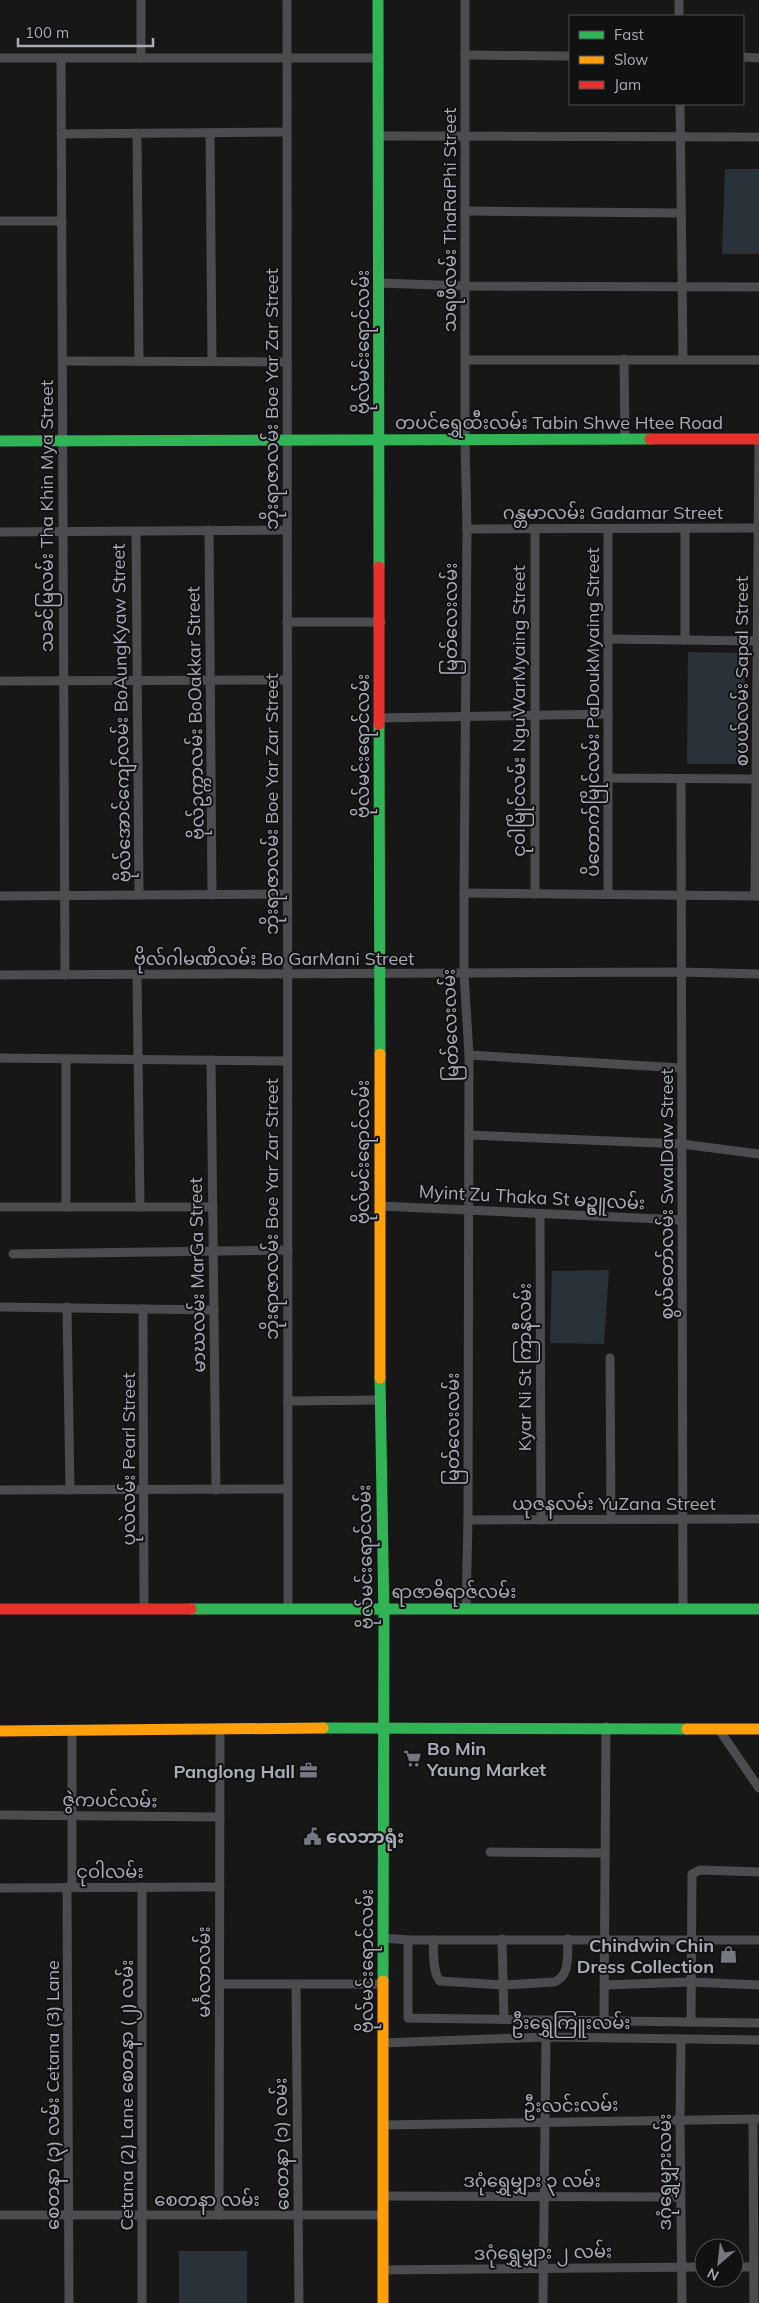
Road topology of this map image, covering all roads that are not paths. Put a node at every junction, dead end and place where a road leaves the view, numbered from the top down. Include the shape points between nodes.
1 (142, 0) edge
2 (287, 0) edge
3 (378, 0) edge
4 (465, 0) edge
5 (679, 0) edge
6 (680, 15) edge
7 (465, 55) junction
8 (569, 56) edge
9 (0, 58) edge
10 (61, 58) junction
11 (141, 58) junction
12 (287, 58) junction
13 (378, 58) junction
14 (744, 58) edge
15 (759, 58) edge
16 (680, 105) edge
17 (287, 132) junction
18 (137, 133) junction
19 (210, 133) junction
20 (61, 134) junction
21 (379, 136) junction
22 (465, 136) junction
23 (681, 137) junction
24 (759, 137) edge
25 (465, 211) junction
26 (682, 213) junction
27 (0, 221) edge
28 (62, 221) junction
29 (379, 283) junction
30 (465, 286) junction
31 (682, 286) junction
32 (759, 286) edge
33 (624, 359) junction
34 (683, 359) junction
35 (465, 360) junction
36 (759, 360) edge
37 (63, 361) junction
38 (139, 361) junction
39 (212, 362) junction
40 (287, 362) junction
41 (287, 440) junction
42 (380, 440) junction
43 (465, 440) junction
44 (625, 440) junction
45 (759, 440) edge
46 (0, 441) edge
47 (63, 441) junction
48 (759, 446) edge
49 (685, 528) junction
50 (758, 528) edge
51 (467, 529) junction
52 (535, 529) junction
53 (608, 529) junction
54 (209, 530) junction
55 (287, 530) junction
56 (63, 531) junction
57 (136, 531) junction
58 (0, 532) edge
59 (287, 622) junction
60 (381, 622) junction
61 (608, 639) junction
62 (686, 640) junction
63 (757, 641) junction
64 (210, 680) junction
65 (287, 680) junction
66 (0, 681) edge
67 (63, 681) junction
68 (137, 681) junction
69 (758, 713) edge
70 (608, 714) junction
71 (535, 715) junction
72 (466, 717) junction
73 (380, 718) junction
74 (608, 778) junction
75 (681, 779) junction
76 (756, 779) junction
77 (464, 893) junction
78 (287, 894) junction
79 (535, 894) junction
80 (608, 894) junction
81 (140, 895) junction
82 (212, 895) junction
83 (681, 895) junction
84 (0, 896) edge
85 (64, 896) junction
86 (757, 896) edge
87 (681, 972) junction
88 (464, 973) junction
89 (287, 974) junction
90 (379, 974) junction
91 (759, 974) edge
92 (0, 975) edge
93 (65, 975) junction
94 (137, 975) junction
95 (469, 1055) junction
96 (0, 1058) edge
97 (66, 1059) junction
98 (139, 1059) junction
99 (211, 1060) junction
100 (287, 1060) junction
101 (682, 1068) junction
102 (469, 1135) junction
103 (682, 1144) junction
104 (759, 1154) edge
105 (0, 1206) edge
106 (380, 1206) junction
107 (66, 1207) junction
108 (140, 1207) junction
109 (213, 1208) junction
110 (468, 1210) junction
111 (540, 1214) junction
112 (682, 1220) junction
113 (288, 1250) junction
114 (214, 1252) junction
115 (13, 1254) dead end
116 (0, 1307) edge
117 (67, 1308) junction
118 (143, 1310) junction
119 (214, 1310) junction
120 (610, 1358) dead end
121 (381, 1400) junction
122 (288, 1401) junction
123 (288, 1489) junction
124 (0, 1490) edge
125 (70, 1490) junction
126 (144, 1490) junction
127 (216, 1490) junction
128 (611, 1519) junction
129 (683, 1519) junction
130 (759, 1519) edge
131 (468, 1520) junction
132 (541, 1520) junction
133 (0, 1609) edge
134 (144, 1609) junction
135 (288, 1609) junction
136 (466, 1609) junction
137 (683, 1609) junction
138 (759, 1609) edge
139 (384, 1619) junction
140 (384, 1722) junction
141 (606, 1727) junction
142 (718, 1728) junction
143 (220, 1730) junction
144 (759, 1730) edge
145 (72, 1731) junction
146 (0, 1732) edge
147 (759, 1788) edge
148 (0, 1815) edge
149 (72, 1817) junction
150 (220, 1818) junction
151 (490, 1852) dead end
152 (605, 1853) junction
153 (759, 1872) edge
154 (70, 1887) junction
155 (142, 1887) junction
156 (220, 1887) junction
157 (0, 1888) edge
158 (383, 1938) junction
159 (502, 1939) junction
160 (568, 1939) junction
161 (604, 1939) junction
162 (408, 1940) junction
163 (433, 1940) junction
164 (691, 1940) junction
165 (759, 1940) edge
166 (691, 1982) junction
167 (220, 1984) junction
168 (296, 1984) junction
169 (383, 1984) junction
170 (503, 1985) junction
171 (604, 1985) junction
172 (759, 1985) edge
173 (504, 2019) junction
174 (604, 2020) junction
175 (692, 2022) junction
176 (759, 2023) edge
177 (546, 2036) junction
178 (681, 2040) junction
179 (759, 2040) edge
180 (383, 2043) junction
181 (680, 2119) junction
182 (756, 2119) edge
183 (546, 2122) junction
184 (383, 2125) junction
185 (756, 2194) edge
186 (383, 2196) junction
187 (545, 2196) junction
188 (680, 2197) junction
189 (69, 2215) junction
190 (142, 2215) junction
191 (219, 2215) junction
192 (298, 2215) junction
193 (383, 2215) junction
194 (0, 2216) edge
195 (681, 2266) junction
196 (694, 2266) edge
197 (744, 2267) edge
198 (754, 2267) junction
199 (543, 2268) junction
200 (383, 2270) junction
201 (69, 2303) edge
202 (142, 2303) edge
203 (299, 2303) edge
204 (383, 2303) edge
205 (543, 2303) edge
206 (682, 2303) edge
207 (754, 2303) edge

1 - 11 street
2 - 12 street, ဘိုးရာဇာလမ်း Boe Yar Zar Street
3 - 13 street, ဗိုလ်မင်းရောင်လမ်း
4 - 7 street, သရဖီလမ်း ThaRaPhi Street
5 - 6 street
7 - 8 street
7 - 22 street, သရဖီလမ်း ThaRaPhi Street
9 - 10 street
10 - 11 street
10 - 20 street, သခင်မြလမ်း Tha Khin Mya Street
11 - 12 street
12 - 13 street
12 - 17 street, ဘိုးရာဇာလမ်း Boe Yar Zar Street
13 - 21 street, ဗိုလ်မင်းရောင်လမ်း
14 - 15 street
16 - 23 street
17 - 19 street
17 - 40 street, ဘိုးရာဇာလမ်း Boe Yar Zar Street
18 - 19 street
18 - 20 street
18 - 38 street
19 - 39 street
20 - 28 street, သခင်မြလမ်း Tha Khin Mya Street
21 - 22 street
21 - 29 street, ဗိုလ်မင်းရောင်လမ်း
22 - 23 street
22 - 25 street, သရဖီလမ်း ThaRaPhi Street
23 - 24 street
23 - 26 street
25 - 26 street
25 - 30 street, သရဖီလမ်း ThaRaPhi Street
26 - 31 street
27 - 28 street
28 - 37 street, သခင်မြလမ်း Tha Khin Mya Street
29 - 30 street
29 - 42 street, ဗိုလ်မင်းရောင်လမ်း
30 - 31 street
30 - 35 street, သရဖီလမ်း ThaRaPhi Street
31 - 32 street
31 - 34 street
33 - 34 street
33 - 35 street
33 - 44 street
34 - 36 street
35 - 43 street, သရဖီလမ်း ThaRaPhi Street
37 - 38 street
37 - 47 street, သခင်မြလမ်း Tha Khin Mya Street
38 - 39 street
39 - 40 street
40 - 41 street, ဘိုးရာဇာလမ်း Boe Yar Zar Street
41 - 42 street, တပင်ရွှေထီးလမ်း Tabin Shwe Htee Road
41 - 47 street, တပင်ရွှေထီးလမ်း Tabin Shwe Htee Road
41 - 55 street, ဘိုးရာဇာလမ်း Boe Yar Zar Street
42 - 43 street, တပင်ရွှေထီးလမ်း Tabin Shwe Htee Road
42 - 60 street, ဗိုလ်မင်းရောင်လမ်း
43 - 44 street, တပင်ရွှေထီးလမ်း Tabin Shwe Htee Road
43 - 51 street, မြတ်လေးလမ်း
44 - 45 street, တပင်ရွှေထီးလမ်း Tabin Shwe Htee Road
46 - 47 street, တပင်ရွှေထီးလမ်း Tabin Shwe Htee Road
47 - 56 street, သခင်မြလမ်း Tha Khin Mya Street
48 - 50 street, စပယ်လမ်း Sapal Street
49 - 50 street, ဂန္တမာလမ်း Gadamar Street
49 - 53 street, ဂန္တမာလမ်း Gadamar Street
49 - 62 street
50 - 63 street, စပယ်လမ်း Sapal Street
51 - 52 street, ဂန္တမာလမ်း Gadamar Street
51 - 72 street, မြတ်လေးလမ်း
52 - 53 street, ဂန္တမာလမ်း Gadamar Street
52 - 71 street, ငုဝါမြိုင်လမ်း NguWarMyaing Street
53 - 61 street, ပိတောက်မြိုင်လမ်း PaDoukMyaing Street
54 - 55 street
54 - 57 street
54 - 64 street, ဗိုလ်ဥက္ကာလမ်း BoOakkar Street
55 - 59 street, ဘိုးရာဇာလမ်း Boe Yar Zar Street
56 - 57 street
56 - 58 street
56 - 67 street, သခင်မြလမ်း Tha Khin Mya Street
57 - 68 street, ဗိုလ်အောင်ကျော်လမ်း BoAungKyaw Street
59 - 60 street
59 - 65 street, ဘိုးရာဇာလမ်း Boe Yar Zar Street
60 - 73 street, ဗိုလ်မင်းရောင်လမ်း
61 - 62 street
61 - 70 street, ပိတောက်မြိုင်လမ်း PaDoukMyaing Street
62 - 63 street
63 - 69 street, စပယ်လမ်း Sapal Street
64 - 65 street
64 - 68 street
64 - 82 street, ဗိုလ်ဥက္ကာလမ်း BoOakkar Street
65 - 78 street, ဘိုးရာဇာလမ်း Boe Yar Zar Street
66 - 67 street
67 - 68 street
67 - 85 street, သခင်မြလမ်း Tha Khin Mya Street
68 - 81 street, ဗိုလ်အောင်ကျော်လမ်း BoAungKyaw Street
69 - 76 street, စပယ်လမ်း Sapal Street
70 - 71 street
70 - 74 street, ပိတောက်မြိုင်လမ်း PaDoukMyaing Street
71 - 72 street
71 - 79 street, ငုဝါမြိုင်လမ်း NguWarMyaing Street
72 - 73 street
72 - 77 street, မြတ်လေးလမ်း
73 - 90 street, ဗိုလ်မင်းရောင်လမ်း
74 - 75 street
74 - 80 street, ပိတောက်မြိုင်လမ်း PaDoukMyaing Street
75 - 76 street
75 - 83 street, စွယ်တော်လမ်း SwalDaw Street
76 - 86 street, စပယ်လမ်း Sapal Street
77 - 79 street
77 - 88 street, မြတ်လေးလမ်း
78 - 82 street
78 - 89 street, ဘိုးရာဇာလမ်း Boe Yar Zar Street
79 - 80 street
80 - 83 street
81 - 82 street
81 - 85 street
83 - 86 street
83 - 87 street, စွယ်တော်လမ်း SwalDaw Street
84 - 85 street
85 - 93 street, သခင်မြလမ်း Tha Khin Mya Street
87 - 88 street, ဗိုလ်ဂါမဏိလမ်း Bo GarMani Street
87 - 91 street, ဗိုလ်ဂါမဏိလမ်း Bo GarMani Street
87 - 101 street, စွယ်တော်လမ်း SwalDaw Street
88 - 90 street, ဗိုလ်ဂါမဏိလမ်း Bo GarMani Street
88 - 95 street, မြတ်လေးလမ်း
89 - 90 street, ဗိုလ်ဂါမဏိလမ်း Bo GarMani Street
89 - 94 street, ဗိုလ်ဂါမဏိလမ်း Bo GarMani Street
89 - 100 street, ဘိုးရာဇာလမ်း Boe Yar Zar Street
90 - 106 street, ဗိုလ်မင်းရောင်လမ်း
92 - 93 street, ဗိုလ်ဂါမဏိလမ်း Bo GarMani Street
93 - 94 street, ဗိုလ်ဂါမဏိလမ်း Bo GarMani Street
94 - 98 street
95 - 101 street
95 - 102 street, မြတ်လေးလမ်း
96 - 97 street
97 - 98 street
97 - 107 street
98 - 99 street
98 - 108 street
99 - 100 street
99 - 109 street, မာဃလမ်း MarGa Street
100 - 113 street, ဘိုးရာဇာလမ်း Boe Yar Zar Street
101 - 103 street, စွယ်တော်လမ်း SwalDaw Street
102 - 103 street
102 - 110 street, မြတ်လေးလမ်း
103 - 104 street
103 - 112 street, စွယ်တော်လမ်း SwalDaw Street
105 - 107 street
106 - 110 street, Myint Zu Thaka St မဥ္ဇူလမ်း
106 - 121 street, ဗိုလ်မင်းရောင်လမ်း
107 - 108 street
108 - 109 street
109 - 114 street, မာဃလမ်း MarGa Street
110 - 111 street, Myint Zu Thaka St မဥ္ဇူလမ်း
110 - 131 street, မြတ်လေးလမ်း
111 - 112 street, Myint Zu Thaka St မဥ္ဇူလမ်း
111 - 132 street, Kyar Ni St ကြာနီလမ်း
112 - 129 street, စွယ်တော်လမ်း SwalDaw Street
113 - 114 street
113 - 122 street, ဘိုးရာဇာလမ်း Boe Yar Zar Street
114 - 115 street
114 - 119 street, မာဃလမ်း MarGa Street
116 - 117 street
117 - 118 street
117 - 125 street
118 - 119 street
118 - 126 street, ပုလဲလမ်း Pearl Street
119 - 127 street, မာဃလမ်း MarGa Street
120 - 128 street
121 - 122 street
121 - 139 street, ဗိုလ်မင်းရောင်လမ်း
122 - 123 street, ဘိုးရာဇာလမ်း Boe Yar Zar Street
123 - 127 street
123 - 135 street, ဘိုးရာဇာလမ်း Boe Yar Zar Street
124 - 125 street
125 - 126 street
126 - 127 street
126 - 134 street, ပုလဲလမ်း Pearl Street
128 - 129 street, ယုဇနလမ်း YuZana Street
128 - 132 street, ယုဇနလမ်း YuZana Street
129 - 130 street, ယုဇနလမ်း YuZana Street
129 - 137 street, စွယ်တော်လမ်း SwalDaw Street
131 - 132 street, ယုဇနလမ်း YuZana Street
131 - 136 street, မြတ်လေးလမ်း
133 - 134 street, ရာဇာဓိရာဇ်လမ်း
134 - 135 street, ရာဇာဓိရာဇ်လမ်း
135 - 139 street, ရာဇာဓိရာဇ်လမ်း
136 - 137 street, ရာဇာဓိရာဇ်လမ်း
136 - 139 street, ရာဇာဓိရာဇ်လမ်း
137 - 138 street, ရာဇာဓိရာဇ်လမ်း
139 - 140 street, ဗိုလ်မင်းရောင်လမ်း
140 - 141 street
140 - 143 street
140 - 158 street, ဗိုလ်မင်းရောင်လမ်း
141 - 142 street
141 - 152 street
142 - 144 street
142 - 147 street
143 - 145 street
143 - 150 street, မင်္ဂလာလမ်း
145 - 146 street
145 - 149 street, စေတနာ (၃) လမ်း Cetana (3) Lane
148 - 149 street, ဇွဲကပင်လမ်း
149 - 150 street, ဇွဲကပင်လမ်း
149 - 154 street, စေတနာ (၃) လမ်း Cetana (3) Lane
150 - 156 street, မင်္ဂလာလမ်း
151 - 152 street
152 - 161 street
153 - 164 street via 700,1870 692,1874
154 - 155 street, ငုဝါလမ်း
154 - 157 street, ငုဝါလမ်း
154 - 189 street, စေတနာ (၃) လမ်း Cetana (3) Lane
155 - 156 street, ငုဝါလမ်း
155 - 190 street, Cetana (2) Lane စေတနာ (၂) လမ်း
156 - 167 street, မင်္ဂလာလမ်း
158 - 162 street
158 - 169 street, ဗိုလ်မင်းရောင်လမ်း
159 - 160 street
159 - 163 street
159 - 170 street
160 - 161 street
160 - 170 street via 566,1972 561,1980
161 - 164 street
161 - 171 street
162 - 163 street
162 - 173 street via 408,2018
163 - 170 street via 440,1981
164 - 165 street
164 - 166 street
166 - 171 street
166 - 172 street
166 - 175 street
167 - 168 street
167 - 191 street, မင်္ဂလာလမ်း
168 - 169 street
168 - 192 street, စေတနာ (၁) လမ်း
169 - 180 street, ဗိုလ်မင်းရောင်လမ်း
170 - 173 street
171 - 174 street
173 - 174 street
174 - 175 street
175 - 176 street
177 - 178 street, ဦးရွှေကြူးလမ်း
177 - 180 street, ဦးရွှေကြူးလမ်း
177 - 183 street
178 - 179 street, ဦးရွှေကြူးလမ်း
178 - 181 street, ဒဂုံရွှေမျှားလမ်း
180 - 184 street, ဗိုလ်မင်းရောင်လမ်း
181 - 182 street, ဦးလင်းလမ်း
181 - 183 street, ဦးလင်းလမ်း
181 - 188 street, ဒဂုံရွှေမျှားလမ်း
182 - 185 street
183 - 184 street, ဦးလင်းလမ်း
183 - 187 street
184 - 186 street, ဗိုလ်မင်းရောင်လမ်း
185 - 198 street
186 - 187 street, ဒဂုံရွှေမျှား ၃ လမ်း
186 - 193 street, ဗိုလ်မင်းရောင်လမ်း
187 - 188 street, ဒဂုံရွှေမျှား ၃ လမ်း
187 - 199 street
188 - 195 street, ဒဂုံရွှေမျှားလမ်း
189 - 190 street, စေတနာ လမ်း
189 - 194 street, စေတနာ လမ်း
189 - 201 street, စေတနာ (၃) လမ်း Cetana (3) Lane
190 - 191 street, စေတနာ လမ်း
190 - 202 street, Cetana (2) Lane စေတနာ (၂) လမ်း
191 - 192 street, စေတနာ လမ်း
192 - 193 street, စေတနာ လမ်း
192 - 203 street, စေတနာ (၁) လမ်း
193 - 200 street, ဗိုလ်မင်းရောင်လမ်း
195 - 196 street, ဒဂုံရွှေမျှား ၂ လမ်း
195 - 199 street, ဒဂုံရွှေမျှား ၂ လမ်း
195 - 206 street, ဒဂုံရွှေမျှားလမ်း
197 - 198 street
198 - 207 street
199 - 200 street, ဒဂုံရွှေမျှား ၂ လမ်း
199 - 205 street
200 - 204 street, ဗိုလ်မင်းရောင်လမ်း

